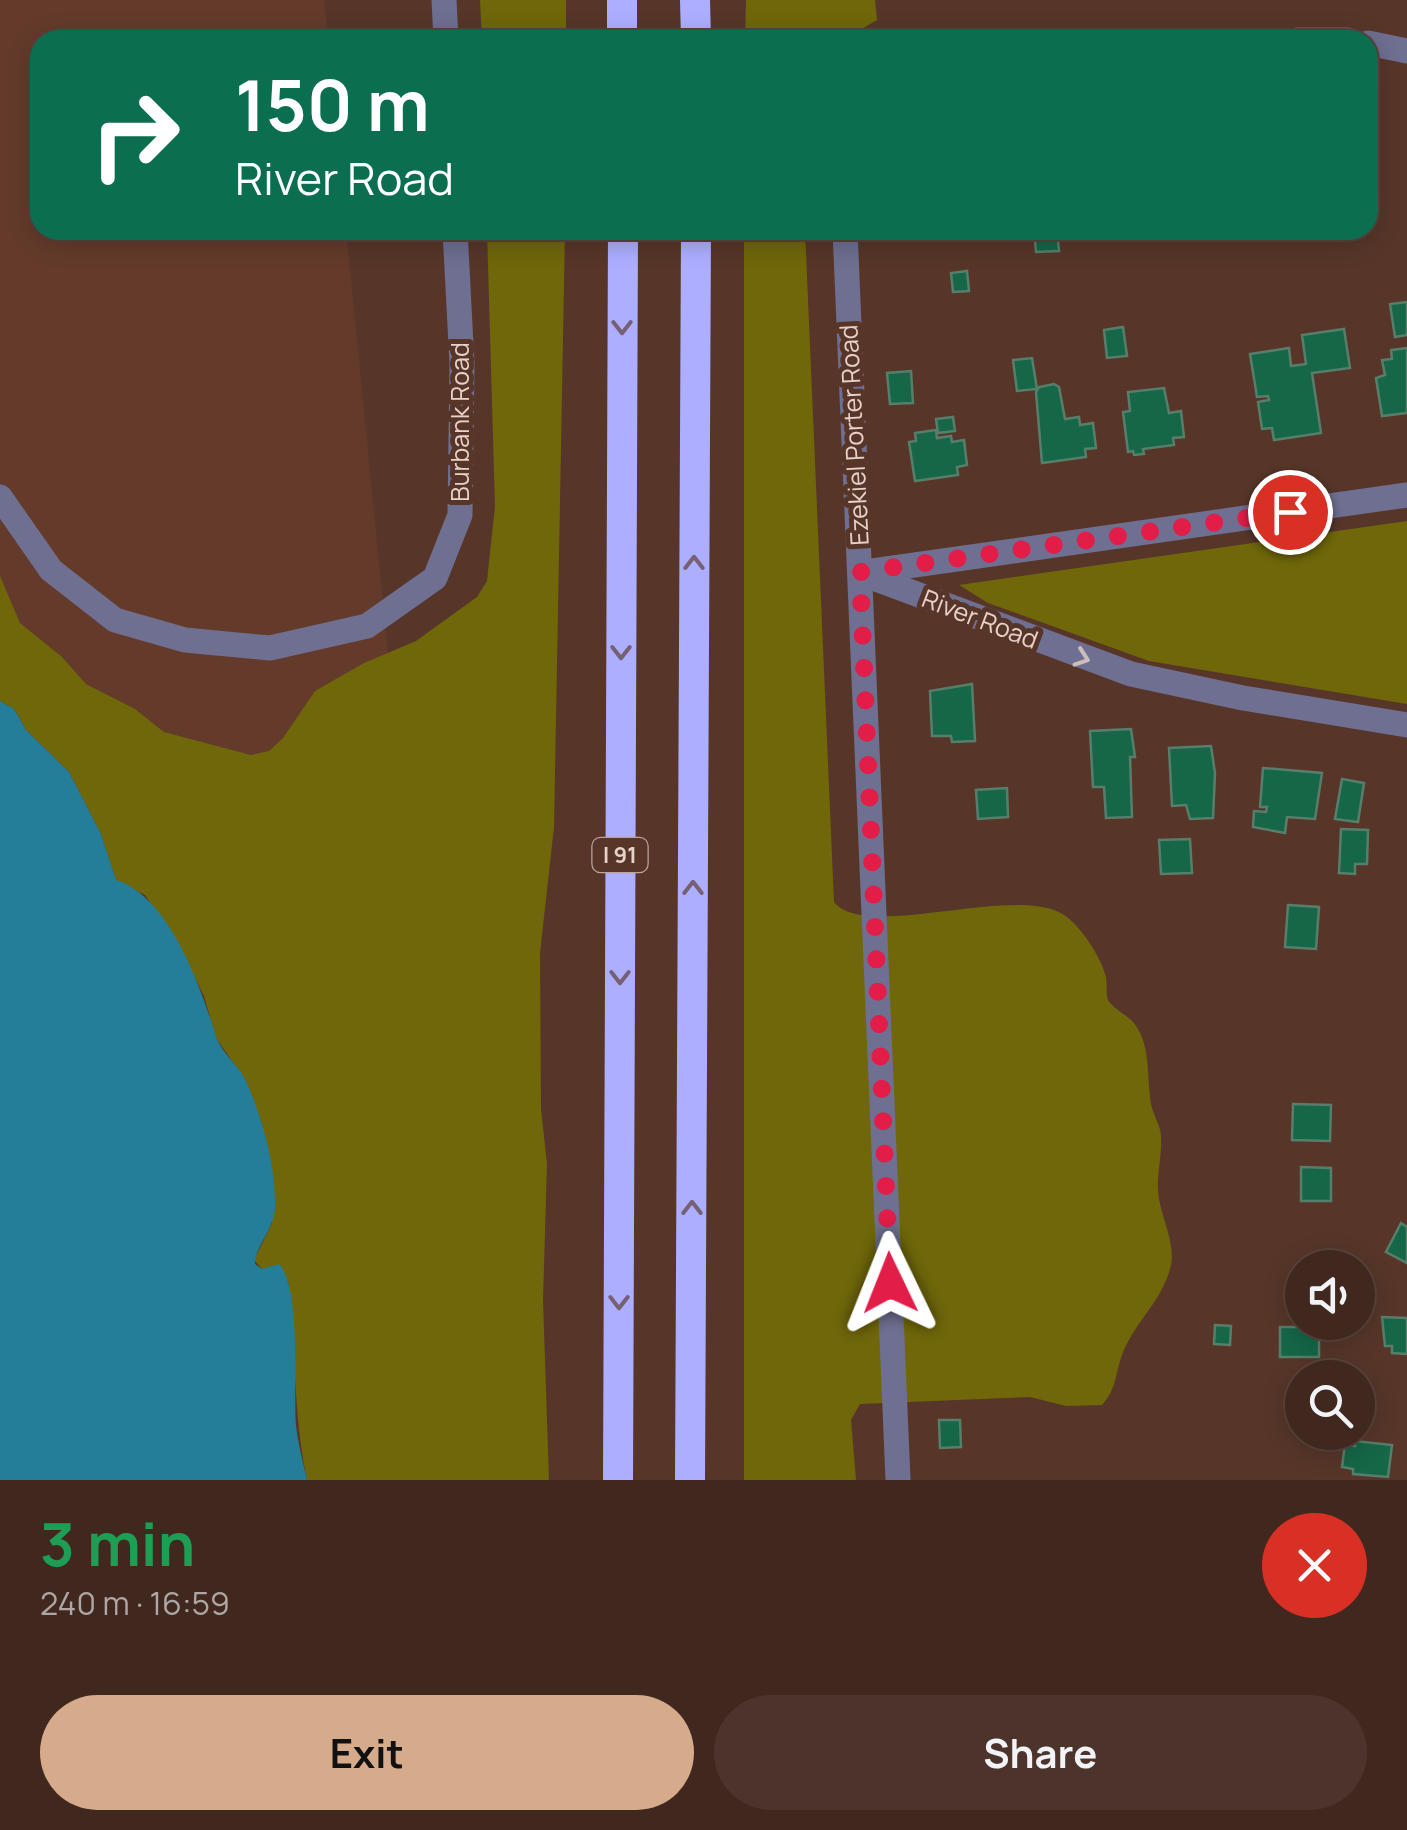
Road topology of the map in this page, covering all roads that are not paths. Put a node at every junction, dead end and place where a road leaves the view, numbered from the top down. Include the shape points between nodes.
1 (444, 0) edge
2 (622, 0) edge
3 (696, 0) edge
4 (446, 30) edge
5 (622, 30) edge
6 (696, 30) edge
7 (1378, 44) edge
8 (1407, 51) edge
9 (456, 240) edge
10 (623, 240) edge
11 (696, 240) edge
12 (845, 240) edge
13 (1407, 496) edge
14 (0, 497) edge
15 (860, 572) junction
16 (1407, 725) edge
17 (618, 1480) edge
18 (690, 1480) edge
19 (898, 1480) edge

1 - 4 street
2 - 5 highway
3 - 6 highway
7 - 8 street
9 - 14 street, Burbank Road via 460,515 435,578 367,626 270,648 185,640 115,620 51,570
10 -> 17 highway, I 91
18 -> 11 highway
12 - 15 street, Ezekiel Porter Road
13 - 15 street, River Road
15 -> 16 street, River Road via 1131,674
15 - 19 street, Ezekiel Porter Road

